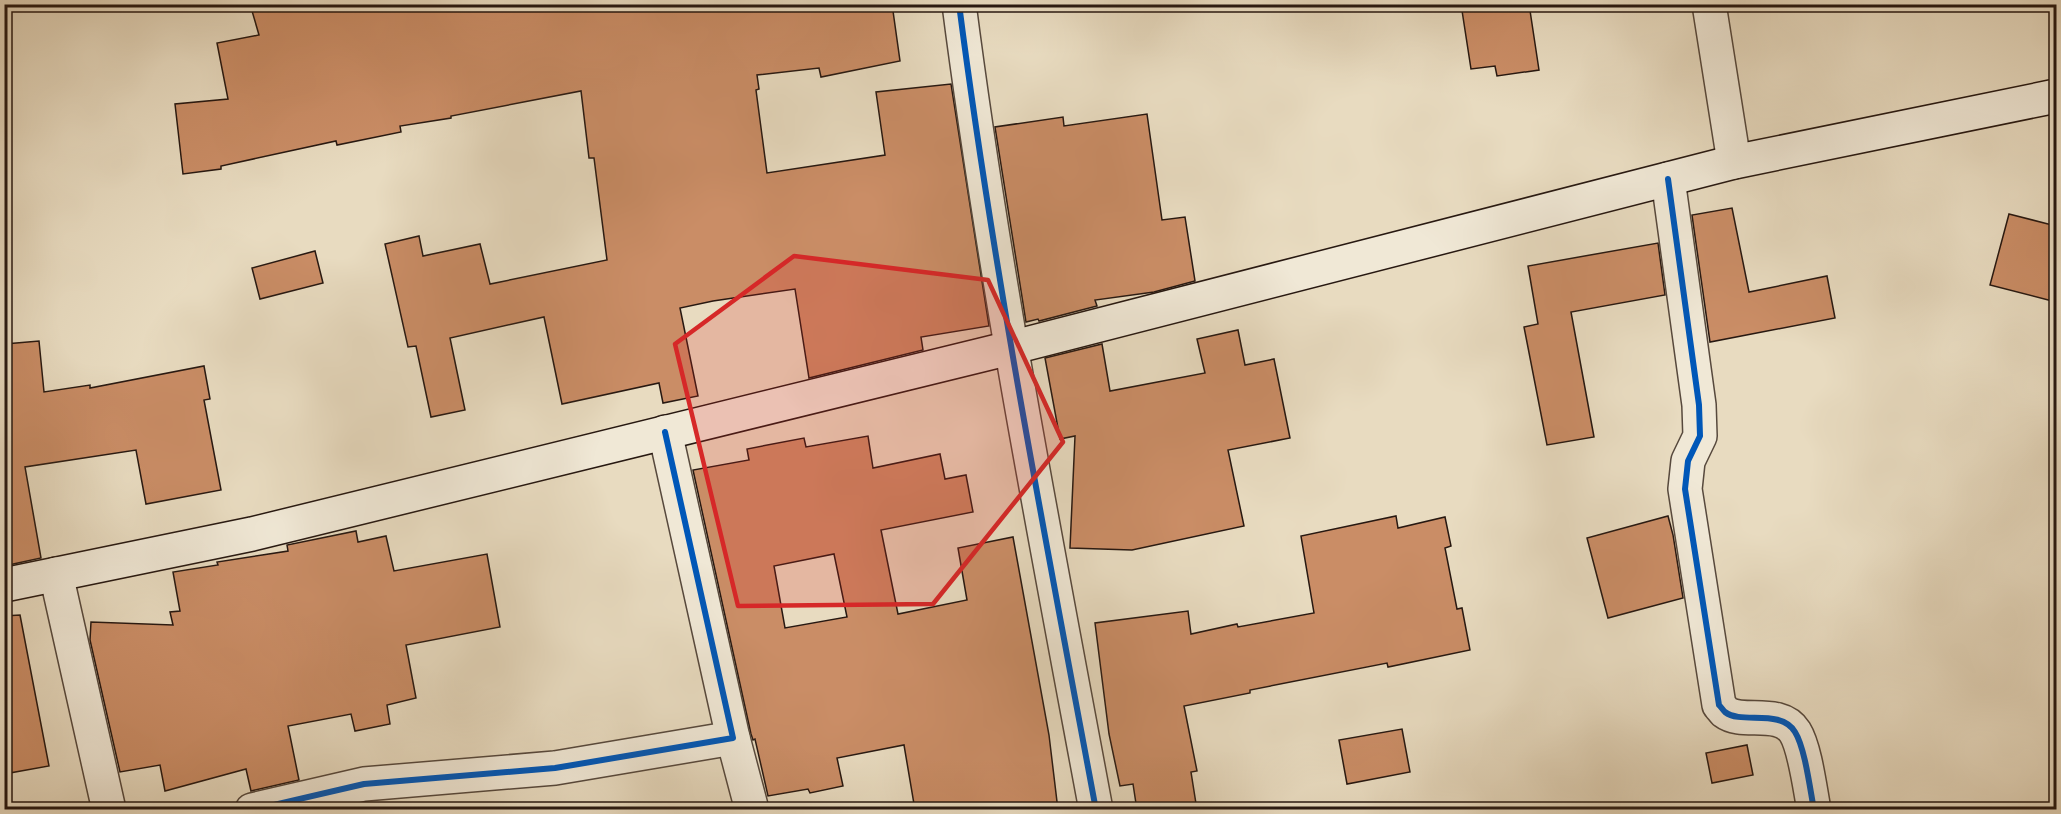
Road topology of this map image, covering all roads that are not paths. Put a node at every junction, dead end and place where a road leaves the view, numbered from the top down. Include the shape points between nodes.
1 (959, 4) edge
2 (1708, 4) edge
3 (2056, 96) edge
4 (1734, 162) junction
5 (1668, 179) junction
6 (1010, 348) junction
7 (665, 432) junction
8 (56, 574) junction
9 (4, 585) edge
10 (733, 738) junction
11 (333, 801) edge
12 (109, 810) edge
13 (252, 810) edge
14 (752, 810) edge
15 (1095, 810) edge
16 (1814, 810) edge

1 - 6 street
2 - 4 street
3 - 4 street
4 - 5 street
5 - 6 street
5 - 16 street via 1700,405 1700,436 1688,461 1685,489 1719,705 1732,715 1788,724 1802,751
6 - 7 street
6 - 15 street
7 - 8 street via 252,534
7 - 10 street
8 - 9 street
8 - 12 street
10 - 11 street via 555,768 364,784
10 - 14 street
11 - 13 street

